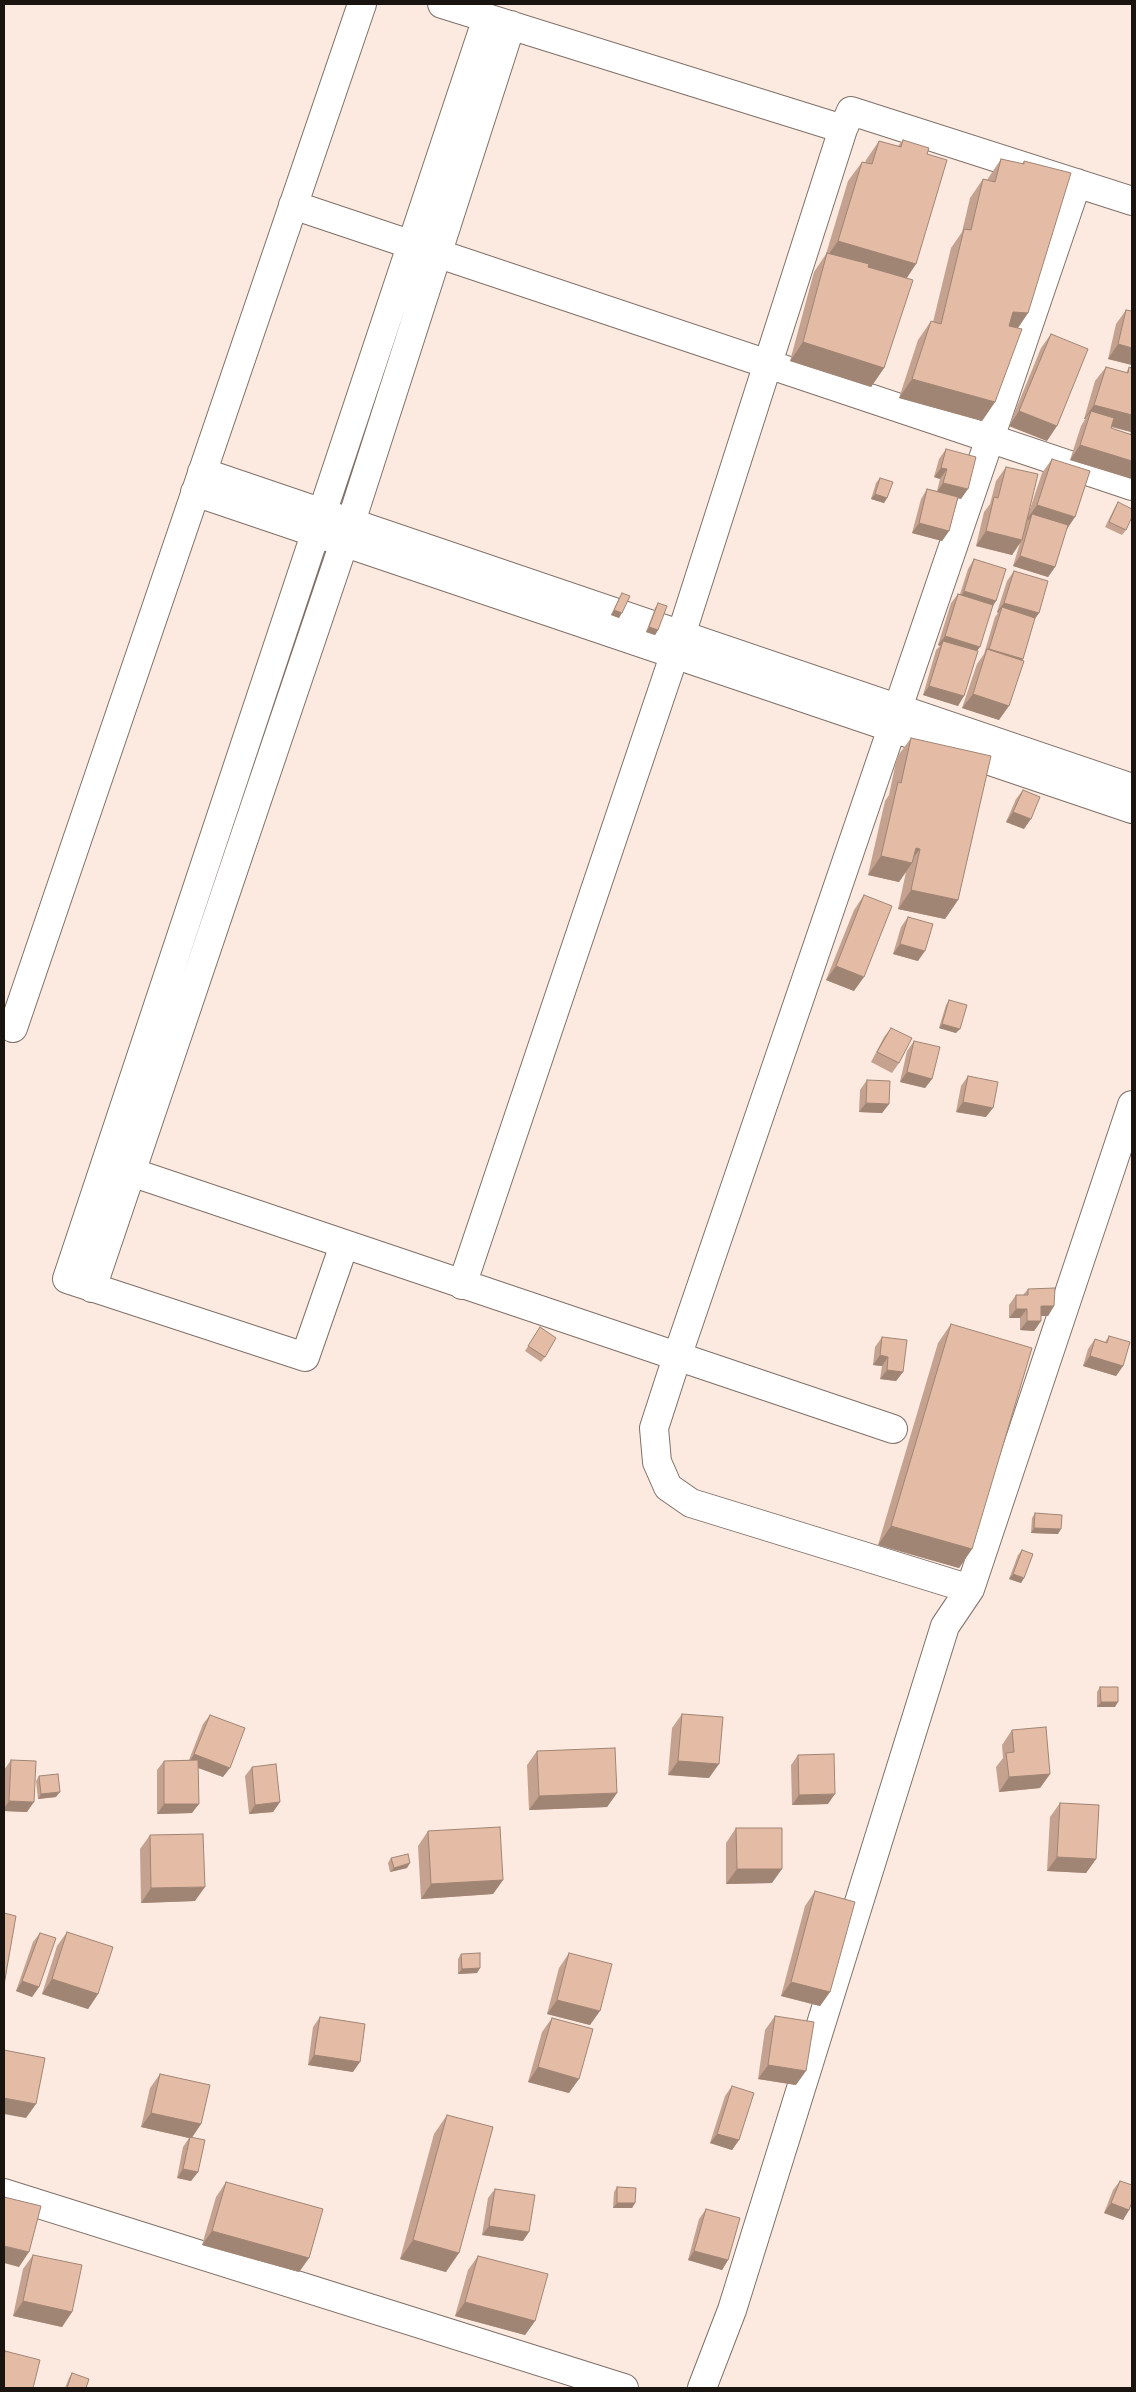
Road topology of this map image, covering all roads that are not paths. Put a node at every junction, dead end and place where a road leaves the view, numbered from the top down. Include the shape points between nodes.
1 (362, 4) edge
2 (442, 4) edge
3 (500, 22) junction
4 (843, 129) junction
5 (1077, 183) junction
6 (1132, 201) edge
7 (293, 205) junction
8 (412, 244) junction
9 (438, 253) junction
10 (768, 364) junction
11 (990, 438) junction
12 (199, 482) junction
13 (1132, 486) edge
14 (319, 523) junction
15 (348, 532) junction
16 (678, 644) junction
17 (895, 718) junction
18 (1132, 788) edge
19 (1132, 809) edge
20 (13, 1028) dead end
21 (1132, 1105) edge
22 (131, 1172) junction
23 (344, 1244) junction
24 (79, 1283) junction
25 (462, 1285) junction
26 (677, 1357) junction
27 (893, 1429) dead end
28 (970, 1589) junction
29 (4, 2193) edge
30 (624, 2388) edge
31 (702, 2388) edge

1 - 7 street
2 - 3 street
3 - 4 street
3 - 8 street
3 - 9 street
4 - 5 street via 851,111
4 - 10 street
5 - 6 street
5 - 11 street
7 - 8 street
7 - 12 street
8 - 9 street
8 - 14 street
9 - 10 street
9 - 15 street
10 - 11 street
10 - 16 street
11 - 13 street
11 - 17 street
12 - 14 street
12 - 20 street
14 - 15 street
14 - 24 street
15 - 16 street
15 - 22 street
16 - 17 street
16 - 25 street
17 - 18 street
17 - 19 street
17 - 26 street
21 - 28 street
22 - 23 street
22 - 24 street
23 - 24 street via 305,1357
23 - 25 street
25 - 26 street
26 - 27 street
26 - 28 street via 654,1428 657,1462 668,1487 691,1503
28 - 31 street via 945,1626 732,2310
29 - 30 street

